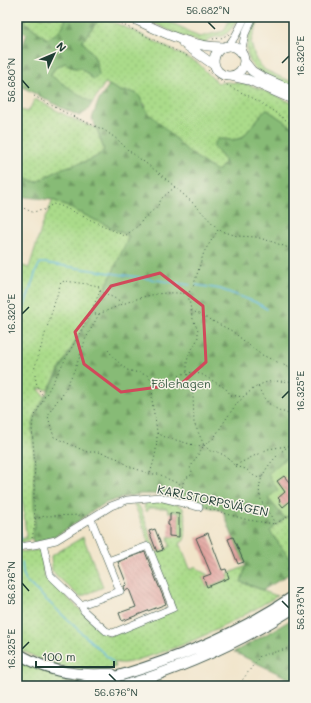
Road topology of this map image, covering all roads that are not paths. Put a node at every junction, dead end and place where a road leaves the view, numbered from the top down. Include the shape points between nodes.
1 (130, 17) edge
2 (245, 17) edge
3 (253, 17) edge
4 (172, 36) junction
5 (225, 46) junction
6 (243, 57) junction
7 (211, 64) junction
8 (231, 76) junction
9 (294, 91) edge
10 (294, 100) edge
11 (199, 507) road end
12 (91, 519) junction
13 (43, 543) junction
14 (17, 547) edge
15 (108, 561) junction
16 (294, 596) edge
17 (81, 605) junction
18 (294, 608) edge
19 (17, 653) edge
20 (126, 674) junction
21 (78, 686) edge
22 (123, 686) edge

1 - 4 main road
2 - 5 street via 233,41
3 - 6 street via 245,34
4 - 5 main road via 207,46
4 - 7 main road via 205,53
5 - 6 main road via 237,48
5 - 7 main road via 215,55
6 - 8 main road via 241,69
6 - 9 main road via 249,68 257,74
7 - 8 main road via 220,74
8 - 10 main road via 249,80
11 - 12 street, KARLSTORPSVÄGEN via 160,497 128,500 111,506
12 - 13 street, KARLSTORPSVÄGEN via 56,540
12 - 15 street
13 - 14 street, KARLSTORPSVÄGEN
13 - 17 street via 50,575
15 - 17 street via 120,590
15 - 17 street via 148,546 173,608 110,633 84,611
16 - 20 highway via 244,626 189,652
18 - 22 highway via 226,647 170,671
19 - 20 highway via 59,671
20 - 21 highway

